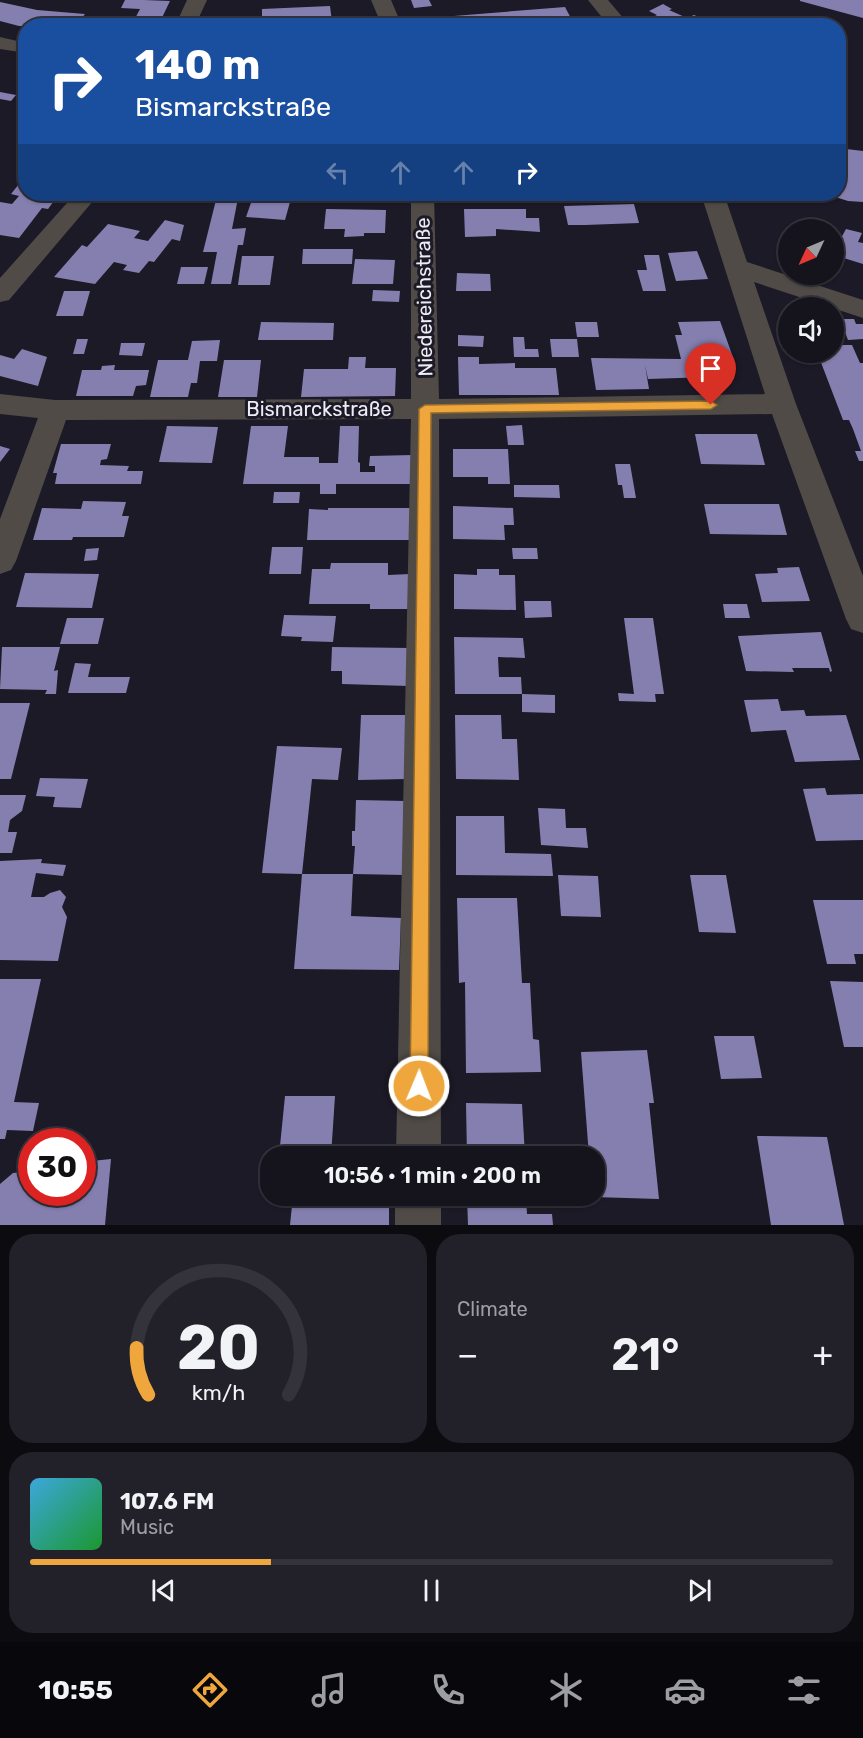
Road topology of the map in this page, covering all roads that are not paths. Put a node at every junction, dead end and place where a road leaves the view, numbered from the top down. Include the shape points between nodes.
1 (197, 0) edge
2 (381, 0) edge
3 (598, 0) edge
4 (189, 18) edge
5 (389, 18) edge
6 (613, 18) edge
7 (0, 43) edge
8 (18, 47) edge
9 (81, 201) edge
10 (422, 201) edge
11 (714, 201) edge
12 (0, 252) edge
13 (32, 257) junction
14 (736, 267) junction
15 (0, 294) edge
16 (863, 309) edge
17 (0, 404) edge
18 (782, 404) junction
19 (425, 409) junction
20 (55, 410) junction
21 (0, 561) edge
22 (863, 620) edge
23 (418, 1146) edge
24 (418, 1206) edge
25 (418, 1225) edge

1 - 4 street
2 - 5 street
3 - 6 street
7 - 8 street
9 - 13 street
10 - 19 street, Niedereichstraße
11 - 14 street
12 - 13 street
13 - 15 street
14 - 16 street
14 - 18 street
17 - 20 street, Bismarckstraße
18 - 19 street, Bismarckstraße
18 - 22 street
19 - 20 street, Bismarckstraße
19 - 23 street, Niedereichstraße
20 - 21 street
24 - 25 street

